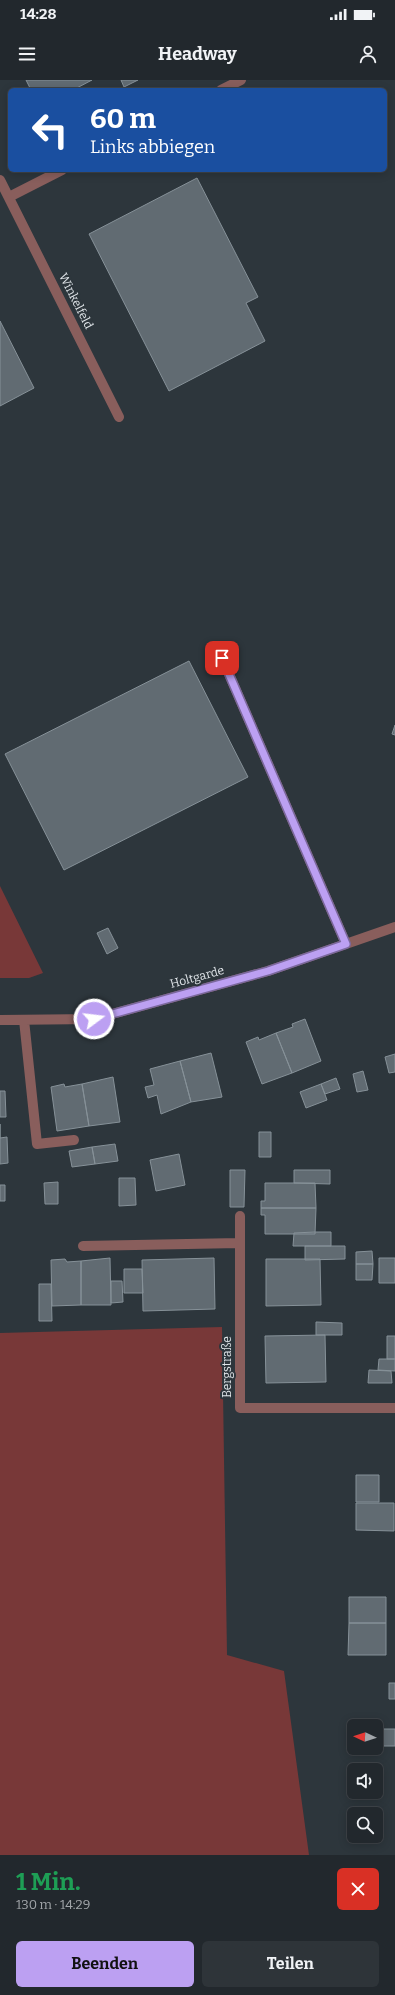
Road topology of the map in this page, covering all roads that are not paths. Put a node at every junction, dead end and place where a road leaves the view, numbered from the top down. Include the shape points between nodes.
1 (241, 80) edge
2 (225, 88) edge
3 (58, 172) edge
4 (0, 180) edge
5 (9, 197) junction
6 (119, 417) dead end
7 (222, 658) dead end
8 (395, 927) edge
9 (346, 944) junction
10 (0, 1020) edge
11 (24, 1020) junction
12 (74, 1140) dead end
13 (240, 1216) dead end
14 (239, 1243) junction
15 (83, 1246) dead end
16 (395, 1408) edge

1 - 2 street
3 - 5 street
4 - 5 street, Winkelfeld
5 - 6 street, Winkelfeld
7 - 9 street
8 - 9 street, Holtgarde
9 - 11 street, Holtgarde via 268,971 94,1019
10 - 11 street, Holtgarde
11 - 12 street via 37,1144
13 - 14 street, Bergstraße
14 - 15 street
14 - 16 street, Bergstraße via 240,1408

